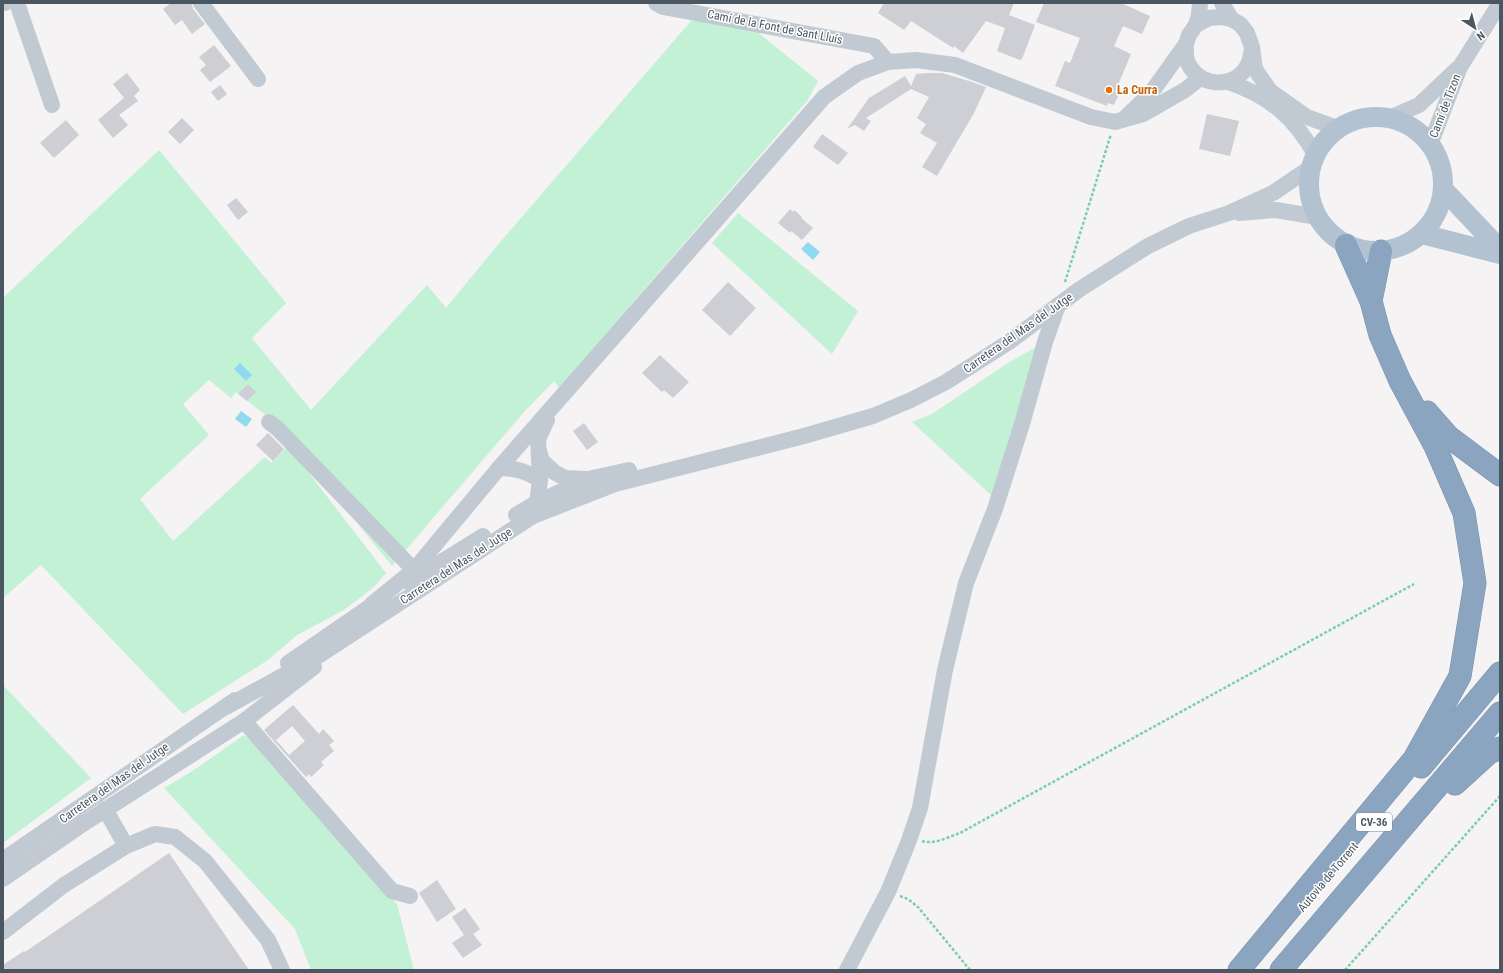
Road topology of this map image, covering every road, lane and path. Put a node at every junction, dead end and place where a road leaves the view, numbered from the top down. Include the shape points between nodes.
1 (17, 3) edge
2 (201, 3) edge
3 (656, 3) edge
4 (1200, 3) edge
5 (1222, 3) edge
6 (1500, 3) edge
7 (1231, 19) junction
8 (1495, 19) edge
9 (1196, 26) junction
10 (1186, 44) junction
11 (1252, 47) junction
12 (888, 62) junction
13 (1460, 67) junction
14 (1200, 78) junction
15 (258, 79) dead end
16 (1228, 82) junction
17 (52, 105) dead end
18 (1388, 118) junction
19 (1120, 120) junction
20 (1340, 129) junction
21 (1430, 145) junction
22 (1313, 162) junction
23 (1443, 189) junction
24 (1229, 213) junction
25 (1317, 217) junction
26 (1422, 234) junction
27 (1346, 245) junction
28 (1500, 249) edge
29 (1381, 251) junction
30 (1500, 254) edge
31 (1371, 301) junction
32 (1058, 305) junction
33 (1400, 381) junction
34 (557, 401) junction
35 (269, 422) dead end
36 (776, 442) junction
37 (539, 451) junction
38 (499, 468) junction
39 (1500, 475) edge
40 (588, 479) junction
41 (540, 480) junction
42 (535, 509) junction
43 (414, 570) junction
44 (1414, 584) dead end
45 (376, 610) junction
46 (1500, 673) edge
47 (1500, 713) edge
48 (244, 721) junction
49 (1500, 748) edge
50 (1500, 796) edge
51 (105, 809) junction
52 (910, 838) junction
53 (126, 846) junction
54 (3, 860) edge
55 (3, 879) edge
56 (888, 892) junction
57 (410, 896) dead end
58 (3, 932) edge
59 (282, 970) edge
60 (847, 970) edge
61 (970, 970) edge
62 (1239, 970) edge
63 (1249, 970) edge
64 (1281, 970) edge
65 (1296, 970) edge
66 (1345, 970) edge

1 - 17 street
2 - 15 street
3 - 12 street, Camí de la Font de Sant Lluís via 874,46
4 - 9 street
5 - 7 street
6 - 8 street, Camí de Tizon
7 - 9 street via 1209,18
7 - 11 street via 1240,24 1247,33
8 - 13 street, Camí de Tizon
9 - 10 street
10 - 14 street via 1188,62
10 - 19 street via 1151,93
11 - 16 street via 1251,59 1246,69 1239,77
11 - 20 street via 1255,69 1270,91 1306,117
12 - 19 street via 916,60 955,65 1091,117
12 - 34 street via 858,73 824,97
13 - 18 street, Camí de Tizon via 1419,105
13 - 21 street, Camí de Tizon
14 - 16 street via 1210,82
14 - 19 street via 1185,90 1143,114
16 - 22 street via 1256,92 1291,119 1310,144
18 - 20 main road via 1365,118 1344,125
18 - 21 main road via 1413,128
19 - 32 path
20 - 22 main road via 1323,143
21 - 23 main road via 1441,165
22 - 24 street, Carretera del Mas del Jutge via 1273,193
22 - 25 main road via 1309,192
23 - 26 main road via 1436,215
23 - 28 main road
24 - 25 street, Carretera del Mas del Jutge via 1276,210
24 - 32 street, Carretera del Mas del Jutge via 1189,226 1148,246
25 - 27 main road via 1332,235
26 - 29 main road via 1404,246
26 - 30 main road
27 - 29 main road via 1368,251
27 - 31 highway
29 - 31 highway
31 - 33 highway via 1380,335
32 - 36 street, Carretera del Mas del Jutge via 1009,342 946,382 911,400 873,416
32 - 52 street via 995,510 966,583 946,670 920,808
33 - 39 highway via 1450,437
33 - 62 highway via 1435,446 1464,513 1475,583 1460,676 1414,759
34 - 37 street via 538,438
34 - 38 street
35 - 43 street
36 - 40 street via 679,459
36 - 42 street via 615,484
37 - 40 street via 542,461 565,478
37 - 41 street
38 - 41 street via 520,469
38 - 43 street
40 - 42 street
41 - 42 street
42 - 45 street
43 - 45 street
44 - 52 path via 960,833 926,842
45 - 48 street via 284,691
45 - 54 street, Carretera del Mas del Jutge via 226,707
46 - 63 highway, Autovia de Torrent / CV-36
47 - 64 highway, Autovia de Torrent / CV-36
48 - 51 street
48 - 57 street via 392,891
49 - 65 highway via 1489,753 1444,794
50 - 66 path
51 - 53 street
51 - 55 street
52 - 56 street
53 - 58 street via 64,885
53 - 59 street via 155,834 175,837 193,851 205,861 268,940
56 - 60 street
56 - 61 path via 908,899 918,907

